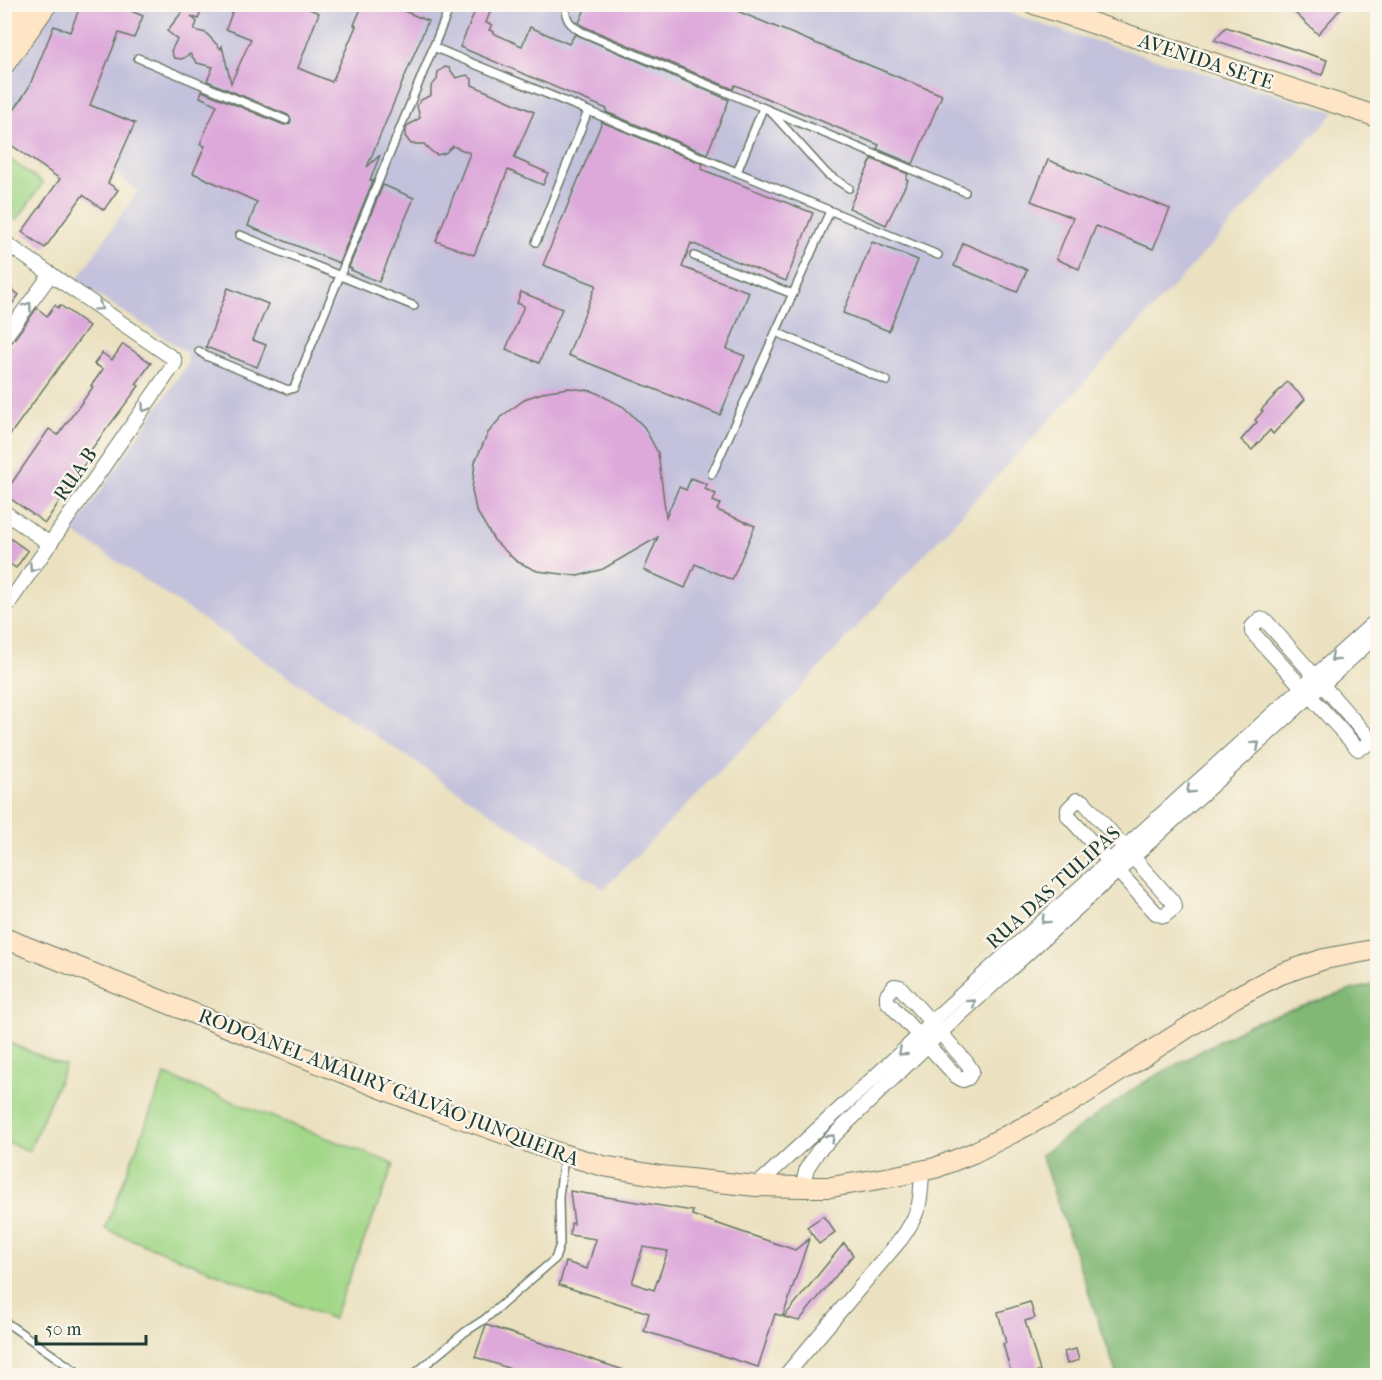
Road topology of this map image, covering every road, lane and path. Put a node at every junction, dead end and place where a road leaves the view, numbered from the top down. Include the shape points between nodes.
1 (27, 4) edge
2 (47, 4) edge
3 (451, 4) edge
4 (566, 4) edge
5 (1034, 4) edge
6 (4, 36) edge
7 (433, 47) junction
8 (138, 58) dead end
9 (4, 65) edge
10 (766, 109) junction
11 (588, 111) junction
12 (1377, 117) edge
13 (286, 120) dead end
14 (737, 172) junction
15 (849, 188) dead end
16 (964, 192) dead end
17 (830, 211) junction
18 (240, 235) dead end
19 (4, 242) edge
20 (536, 242) dead end
21 (938, 255) dead end
22 (694, 256) dead end
23 (51, 274) junction
24 (340, 275) junction
25 (793, 294) junction
26 (414, 306) dead end
27 (776, 332) junction
28 (4, 338) edge
29 (199, 351) dead end
30 (887, 381) dead end
31 (712, 474) dead end
32 (4, 512) edge
33 (50, 544) junction
34 (4, 610) edge
35 (1377, 619) edge
36 (1377, 634) edge
37 (1319, 680) junction
38 (1306, 691) junction
39 (1130, 852) junction
40 (1115, 866) junction
41 (4, 938) edge
42 (1377, 949) edge
43 (936, 1027) junction
44 (923, 1040) junction
45 (564, 1155) junction
46 (922, 1170) junction
47 (756, 1186) junction
48 (802, 1187) junction
49 (4, 1321) edge
50 (83, 1376) edge
51 (412, 1376) edge
52 (785, 1376) edge

1 - 6 main road
2 - 9 main road
3 - 7 lane
4 - 10 lane via 565,13 572,27
5 - 12 main road, AVENIDA SETE
7 - 11 lane
7 - 24 lane
8 - 13 lane
10 - 14 lane
10 - 15 lane via 827,174
10 - 16 lane
11 - 14 lane
11 - 20 lane
14 - 17 lane
17 - 21 lane
17 - 25 lane
18 - 24 lane
19 - 23 street
22 - 25 lane
28 -> 23 street
23 -> 33 street, RUA B via 174,359 174,367
24 - 26 lane
24 - 29 lane via 292,390
25 - 27 lane
27 - 30 lane
27 - 31 lane
32 - 33 street
33 -> 34 street, RUA B
35 -> 37 street, RUA DAS TULIPAS
36 - 37 street, RUA DAS TULIPAS
37 - 38 street, RUA DAS TULIPAS
37 - 38 street via 1370,739 1367,745 1358,749
37 - 38 street via 1266,621 1256,622 1252,632
38 - 39 street, RUA DAS TULIPAS
39 - 40 street, RUA DAS TULIPAS
39 - 40 street via 1174,904 1174,909 1160,916
39 - 40 street via 1078,803 1068,809 1068,816
40 - 43 street, RUA DAS TULIPAS
41 - 45 main road, RODOANEL AMAURY GALVÃO JUNQUEIRA via 421,1104
42 - 46 main road, RODOANEL AMAURY GALVÃO JUNQUEIRA via 1324,959 1278,975 1234,998 1067,1105 973,1153
43 - 44 street, RUA DAS TULIPAS
43 - 44 street via 972,1069 968,1078 960,1080
43 - 44 street via 900,987 894,986 887,1001
44 -> 47 street, RUA DAS TULIPAS
48 -> 44 street, RUA DAS TULIPAS via 807,1168 818,1151
45 - 47 main road, RODOANEL AMAURY GALVÃO JUNQUEIRA via 661,1176
45 - 51 lane via 559,1196 560,1244 555,1259
46 - 48 main road, RODOANEL AMAURY GALVÃO JUNQUEIRA via 831,1187
46 - 52 street via 921,1200 912,1224
47 - 48 main road, RODOANEL AMAURY GALVÃO JUNQUEIRA
49 - 50 lane

